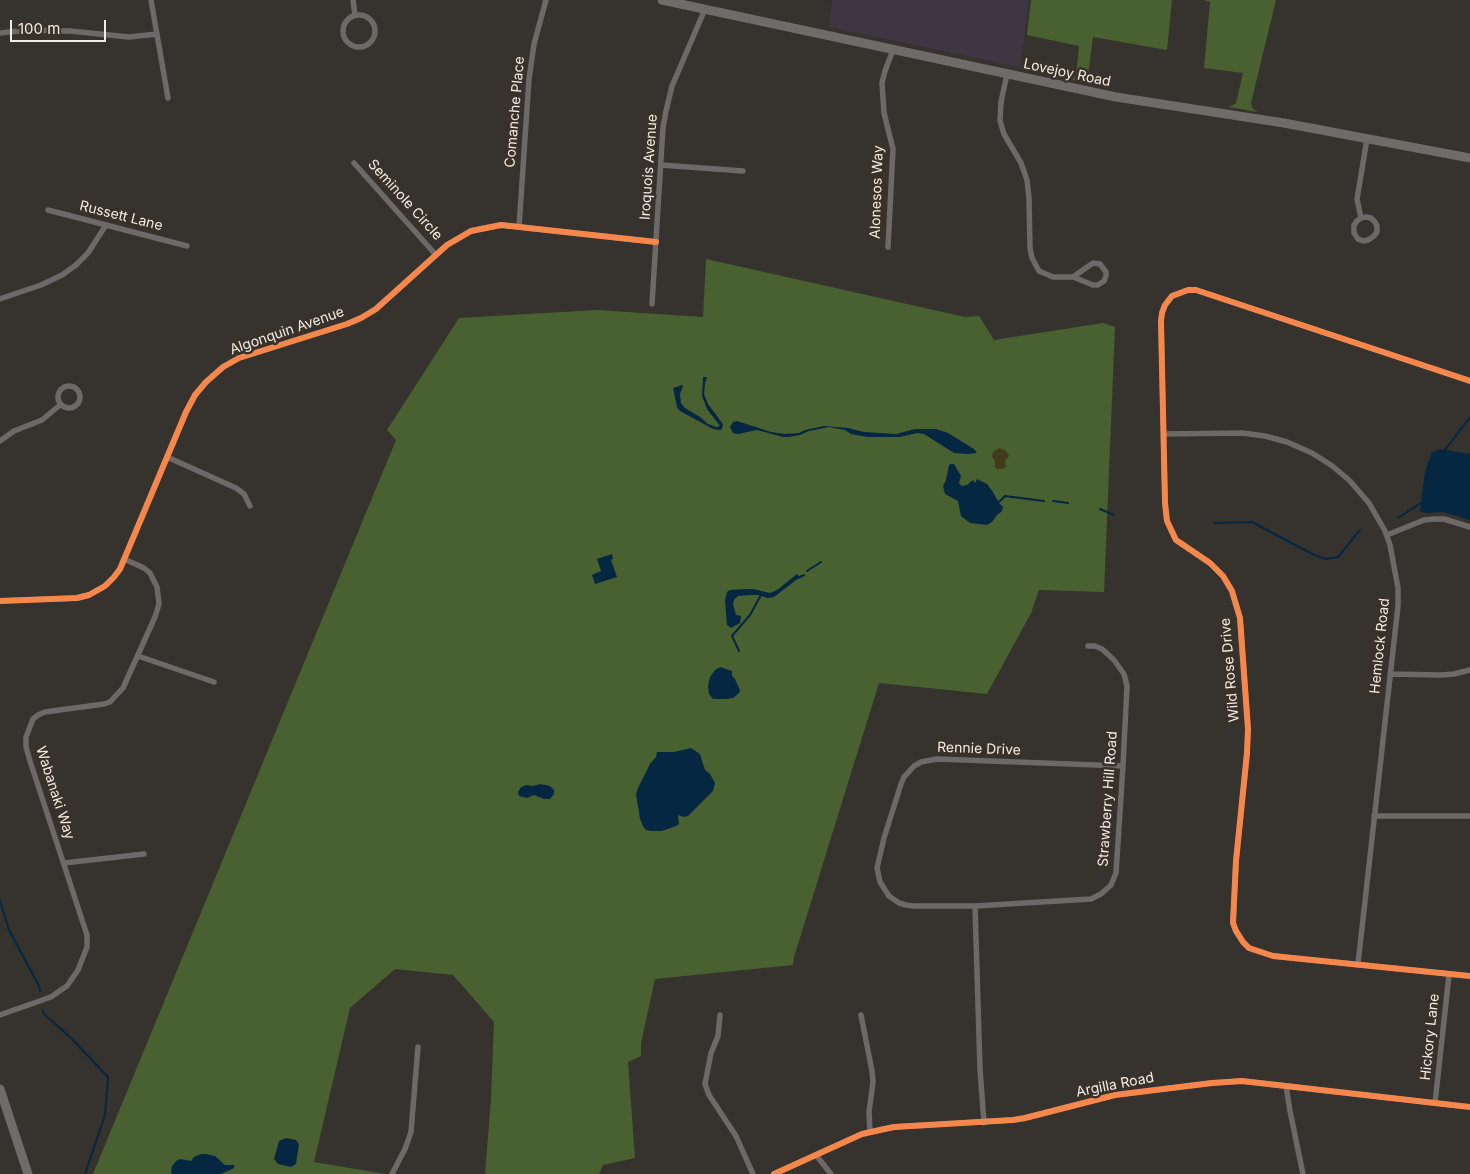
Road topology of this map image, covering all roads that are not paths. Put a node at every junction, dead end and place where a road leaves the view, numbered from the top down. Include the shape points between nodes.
1 (151, 0) edge
2 (353, 0) edge
3 (546, 0) edge
4 (662, 0) edge
5 (705, 9) junction
6 (355, 15) junction
7 (0, 33) edge
8 (157, 34) junction
9 (892, 50) junction
10 (1007, 74) junction
11 (168, 98) dead end
12 (1366, 139) junction
13 (1470, 158) edge
14 (354, 163) dead end
15 (661, 165) junction
16 (743, 171) dead end
17 (48, 210) dead end
18 (1361, 218) junction
19 (106, 225) junction
20 (519, 227) junction
21 (656, 242) junction
22 (187, 246) dead end
23 (888, 246) dead end
24 (436, 255) junction
25 (1073, 277) junction
26 (0, 299) edge
27 (652, 304) dead end
28 (1470, 381) edge
29 (60, 405) dead end
30 (1164, 434) junction
31 (0, 442) edge
32 (167, 456) junction
33 (250, 506) dead end
34 (1470, 527) edge
35 (1387, 535) junction
36 (124, 559) junction
37 (0, 601) edge
38 (1088, 646) dead end
39 (138, 656) junction
40 (1470, 670) edge
41 (1390, 674) junction
42 (214, 682) dead end
43 (1123, 766) junction
44 (1374, 816) junction
45 (1470, 816) edge
46 (144, 854) dead end
47 (64, 863) junction
48 (975, 906) junction
49 (1358, 964) junction
50 (1449, 974) junction
51 (1470, 976) edge
52 (720, 1015) dead end
53 (0, 1016) edge
54 (861, 1016) dead end
55 (418, 1047) dead end
56 (1286, 1086) junction
57 (0, 1089) edge
58 (1435, 1103) junction
59 (1470, 1107) edge
60 (984, 1123) junction
61 (870, 1132) junction
62 (816, 1155) junction
63 (28, 1174) edge
64 (392, 1174) edge
65 (753, 1174) edge
66 (774, 1174) edge
67 (831, 1174) edge
68 (1303, 1174) edge

1 - 8 street
2 - 6 street
3 - 20 street, Comanche Place via 529,79
4 - 5 main road, Lovejoy Road
5 - 9 main road, Lovejoy Road
5 - 15 street, Iroquois Avenue via 668,98
6 - 6 street via 346,21 343,36 349,45 364,47 374,38 374,25 365,16
7 - 8 street via 70,31 129,37
8 - 11 street
9 - 10 main road, Lovejoy Road
9 - 23 street, Alonesos Way via 882,84 884,113 893,149
10 - 12 main road, Lovejoy Road via 1116,97
10 - 25 street via 1000,121 1027,180 1032,258 1039,271 1048,276
12 - 13 main road, Lovejoy Road
12 - 18 street via 1357,194
14 - 24 street, Seminole Circle
15 - 16 street
15 - 21 street, Iroquois Avenue
17 - 19 street, Russett Lane
18 - 18 street via 1354,225 1355,235 1363,241 1370,240 1376,234 1376,224 1368,217
19 - 22 street, Russett Lane
19 - 26 street via 88,253 62,275
20 - 21 street, Algonquin Avenue
20 - 24 street, Algonquin Avenue via 501,225 470,232
21 - 27 street, Iroquois Avenue
24 - 32 street, Algonquin Avenue via 376,309 361,318 239,358 223,367 195,395
25 - 25 street via 1093,263 1100,264 1106,272 1104,281 1098,285
28 - 30 street, Wild Rose Drive via 1212,295 1188,290 1172,296 1162,312
29 - 31 street via 42,420 14,431
30 - 35 street, Hemlock Road via 1242,432 1287,442 1312,453 1348,480 1369,503
30 - 49 street, Wild Rose Drive via 1167,521 1180,544 1210,563 1223,576 1232,591 1240,618 1248,729 1233,923 1243,942 1260,952
32 - 33 street via 236,488 244,494
32 - 36 street, Algonquin Avenue
34 - 35 street via 1434,518
35 - 41 street, Hemlock Road via 1398,597
36 - 37 street, Algonquin Avenue via 114,577 89,595
36 - 39 street, Wabanaki Way via 150,572 159,596 155,617
38 - 43 street, Strawberry Hill Road via 1102,649 1124,674 1127,697
39 - 42 street
39 - 47 street, Wabanaki Way via 123,688 110,702 45,712 33,719 29,726 26,746
40 - 41 street via 1440,675
41 - 44 street, Hemlock Road
43 - 48 street, Strawberry Hill Road via 1116,866 1114,880 1106,890 1090,899
43 - 48 street, Rennie Drive via 937,759 914,766 901,784 884,838 877,868 880,882 889,896 906,905
44 - 45 street
44 - 49 street, Hemlock Road
46 - 47 street
47 - 53 street, Wabanaki Way via 87,935 83,960 72,980 51,997
48 - 60 street
49 - 50 street, Wild Rose Drive
50 - 51 street, Wild Rose Drive
50 - 58 street, Hickory Lane
52 - 65 street via 718,1036 705,1084 736,1136
54 - 61 street via 873,1082
55 - 64 street via 411,1132
56 - 58 street, Argilla Road
56 - 60 street, Argilla Road via 1242,1081 1115,1094 1025,1118
56 - 68 street
57 - 63 main road
58 - 59 street, Argilla Road
60 - 61 street, Argilla Road via 894,1127
61 - 62 street, Argilla Road
62 - 66 street, Argilla Road
62 - 67 street

